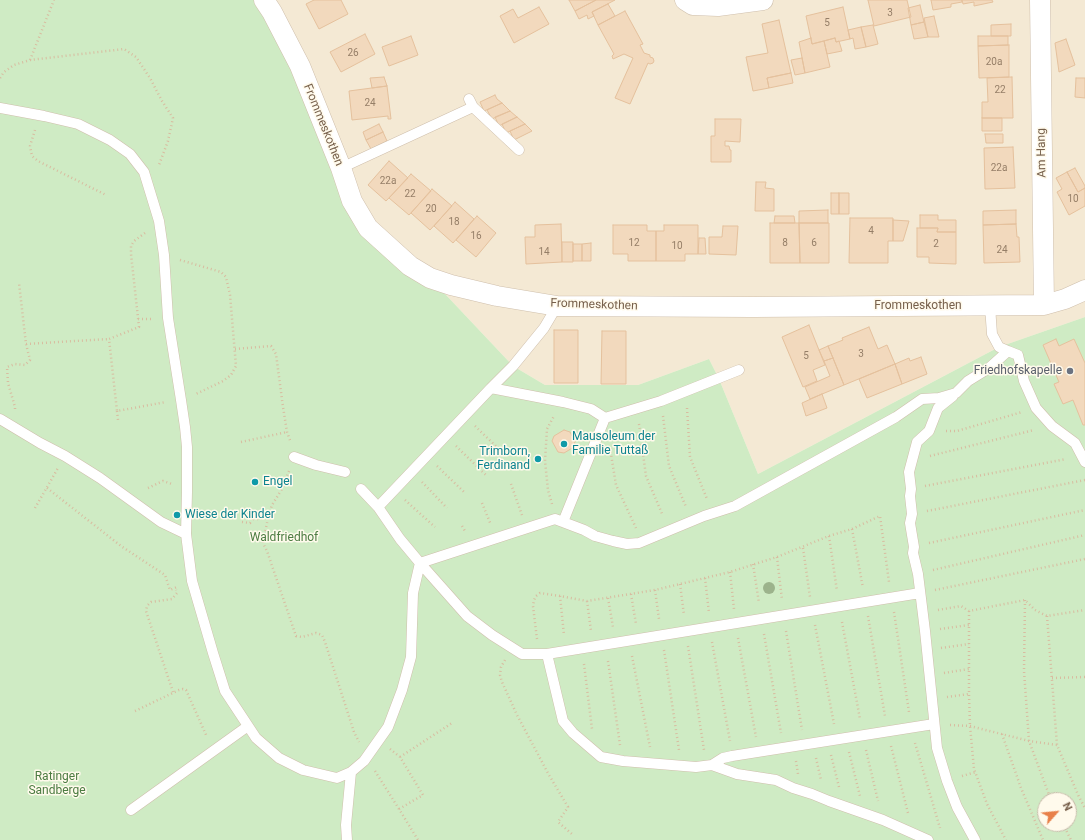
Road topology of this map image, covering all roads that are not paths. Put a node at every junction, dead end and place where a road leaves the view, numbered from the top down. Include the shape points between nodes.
1 (264, 0) edge
2 (685, 0) edge
3 (763, 0) edge
4 (1040, 0) edge
5 (0, 108) edge
6 (519, 150) dead end
7 (341, 168) junction
8 (1085, 290) edge
9 (1044, 305) junction
10 (557, 306) junction
11 (990, 306) junction
12 (1008, 351) junction
13 (739, 370) dead end
14 (491, 388) junction
15 (956, 393) junction
16 (605, 418) junction
17 (3, 421) edge
18 (294, 457) road end
19 (1083, 459) edge
20 (345, 472) dead end
21 (361, 489) dead end
22 (378, 507) junction
23 (559, 520) junction
24 (186, 534) junction
25 (420, 563) junction
26 (920, 593) junction
27 (547, 654) junction
28 (934, 724) junction
29 (248, 726) junction
30 (710, 766) junction
31 (352, 772) junction
32 (131, 810) dead end
33 (348, 840) edge
34 (928, 840) edge
35 (975, 840) edge

1 - 7 street, Frommeskothen via 300,66
2 - 3 street via 693,5 718,6
4 - 9 street, Am Hang
5 - 24 lane via 78,124 110,140 130,154 144,172 159,221 168,318 187,447
6 - 7 lane via 471,103
7 - 10 street, Frommeskothen via 352,202 368,228 410,266 430,278 451,285
8 - 9 street, Frommeskothen via 1065,300
9 - 11 street, Frommeskothen
10 - 11 street, Frommeskothen
10 - 14 lane via 544,328
11 - 12 lane via 992,334 999,346
12 - 15 lane
12 - 19 lane via 1018,355 1024,381 1036,408 1052,426 1075,443
13 - 16 lane via 661,402
14 - 16 lane via 591,409
14 - 22 lane
15 - 23 lane via 922,399 896,417 735,506 639,543 627,544 595,536
15 - 26 lane via 938,408 929,431 917,442 909,472 912,514 910,523
16 - 23 lane
17 - 24 lane via 100,478 161,522
18 - 20 lane
21 - 22 lane
22 - 25 lane
23 - 25 lane
24 - 29 lane via 192,581 225,691
25 - 27 lane via 467,616 492,635 522,654
25 - 31 lane via 414,593 411,657 402,690 388,727 364,761
26 - 27 lane
26 - 28 lane
27 - 30 lane via 563,721 601,757 682,766
28 - 30 lane via 732,756
28 - 35 lane via 937,748 947,781 957,807
29 - 31 lane via 256,738 279,758 303,770 337,778
29 - 32 lane
30 - 34 lane via 737,774 776,780 883,820
31 - 33 lane via 346,825

